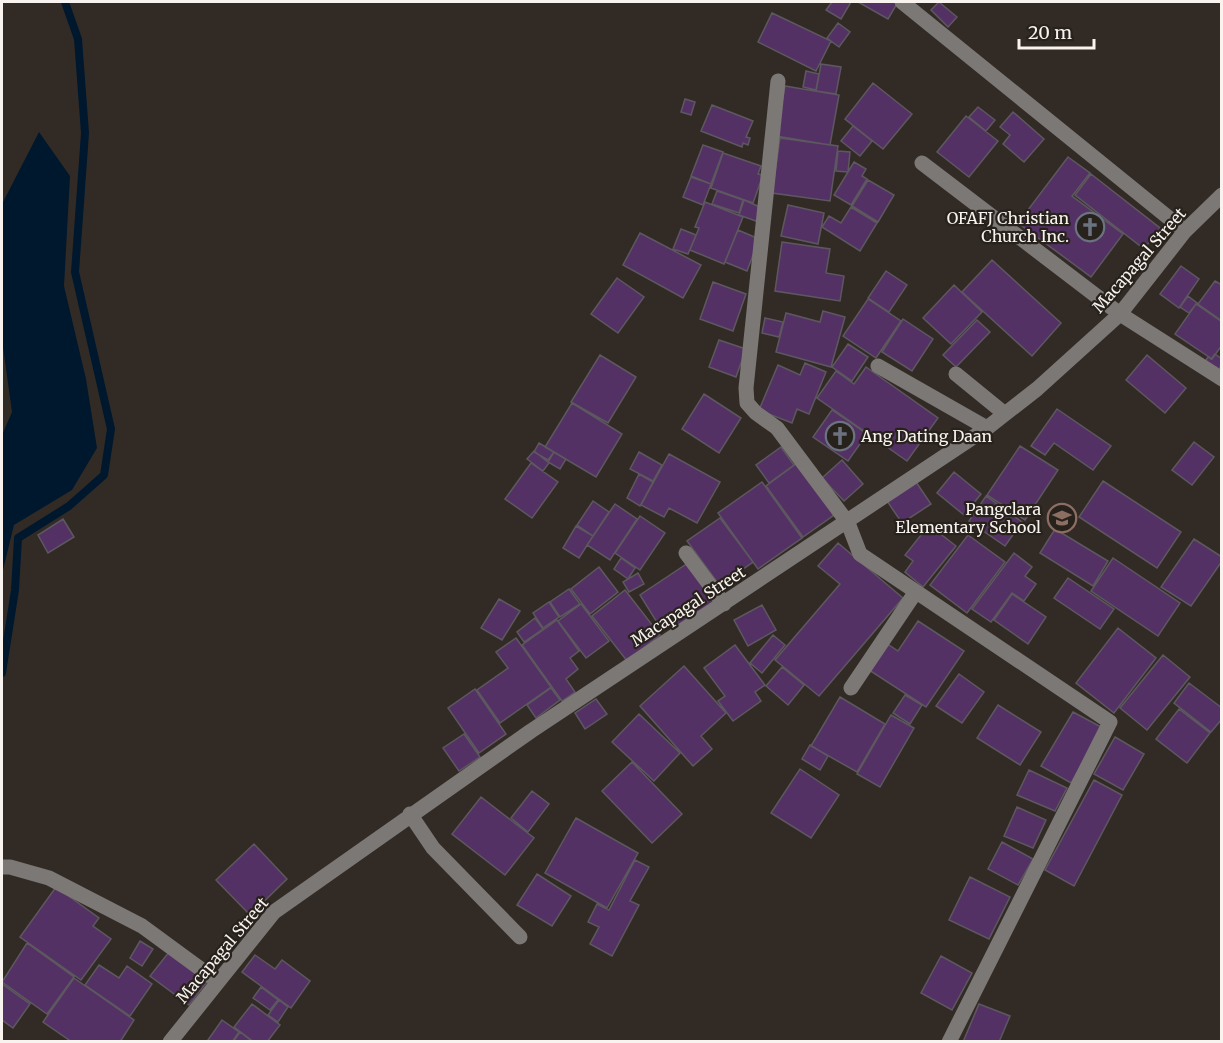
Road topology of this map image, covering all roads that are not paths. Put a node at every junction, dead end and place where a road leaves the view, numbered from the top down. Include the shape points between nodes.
1 (902, 2) edge
2 (778, 81) dead end
3 (922, 163) dead end
4 (1221, 195) edge
5 (1185, 231) junction
6 (1120, 314) junction
7 (878, 366) dead end
8 (956, 374) dead end
9 (1221, 379) edge
10 (1005, 414) junction
11 (987, 428) junction
12 (848, 523) junction
13 (686, 553) dead end
14 (915, 593) junction
15 (724, 604) junction
16 (851, 688) dead end
17 (410, 814) junction
18 (2, 867) edge
19 (520, 937) dead end
20 (217, 981) junction
21 (170, 1041) edge
22 (949, 1041) edge

1 - 5 street
2 - 12 street via 747,403 777,428
3 - 6 street
4 - 5 street, Macapagal Street
5 - 6 street, Macapagal Street
6 - 9 street
6 - 10 street, Macapagal Street
7 - 11 street
8 - 10 street
10 - 11 street, Macapagal Street
11 - 12 street, Macapagal Street
12 - 14 street via 860,554
12 - 15 street, Macapagal Street
13 - 15 street
14 - 16 street
14 - 22 street via 1110,722
15 - 17 street, Macapagal Street
17 - 19 street via 433,848
17 - 20 street, Macapagal Street via 274,912
18 - 20 street via 49,878 142,926
20 - 21 street, Macapagal Street

